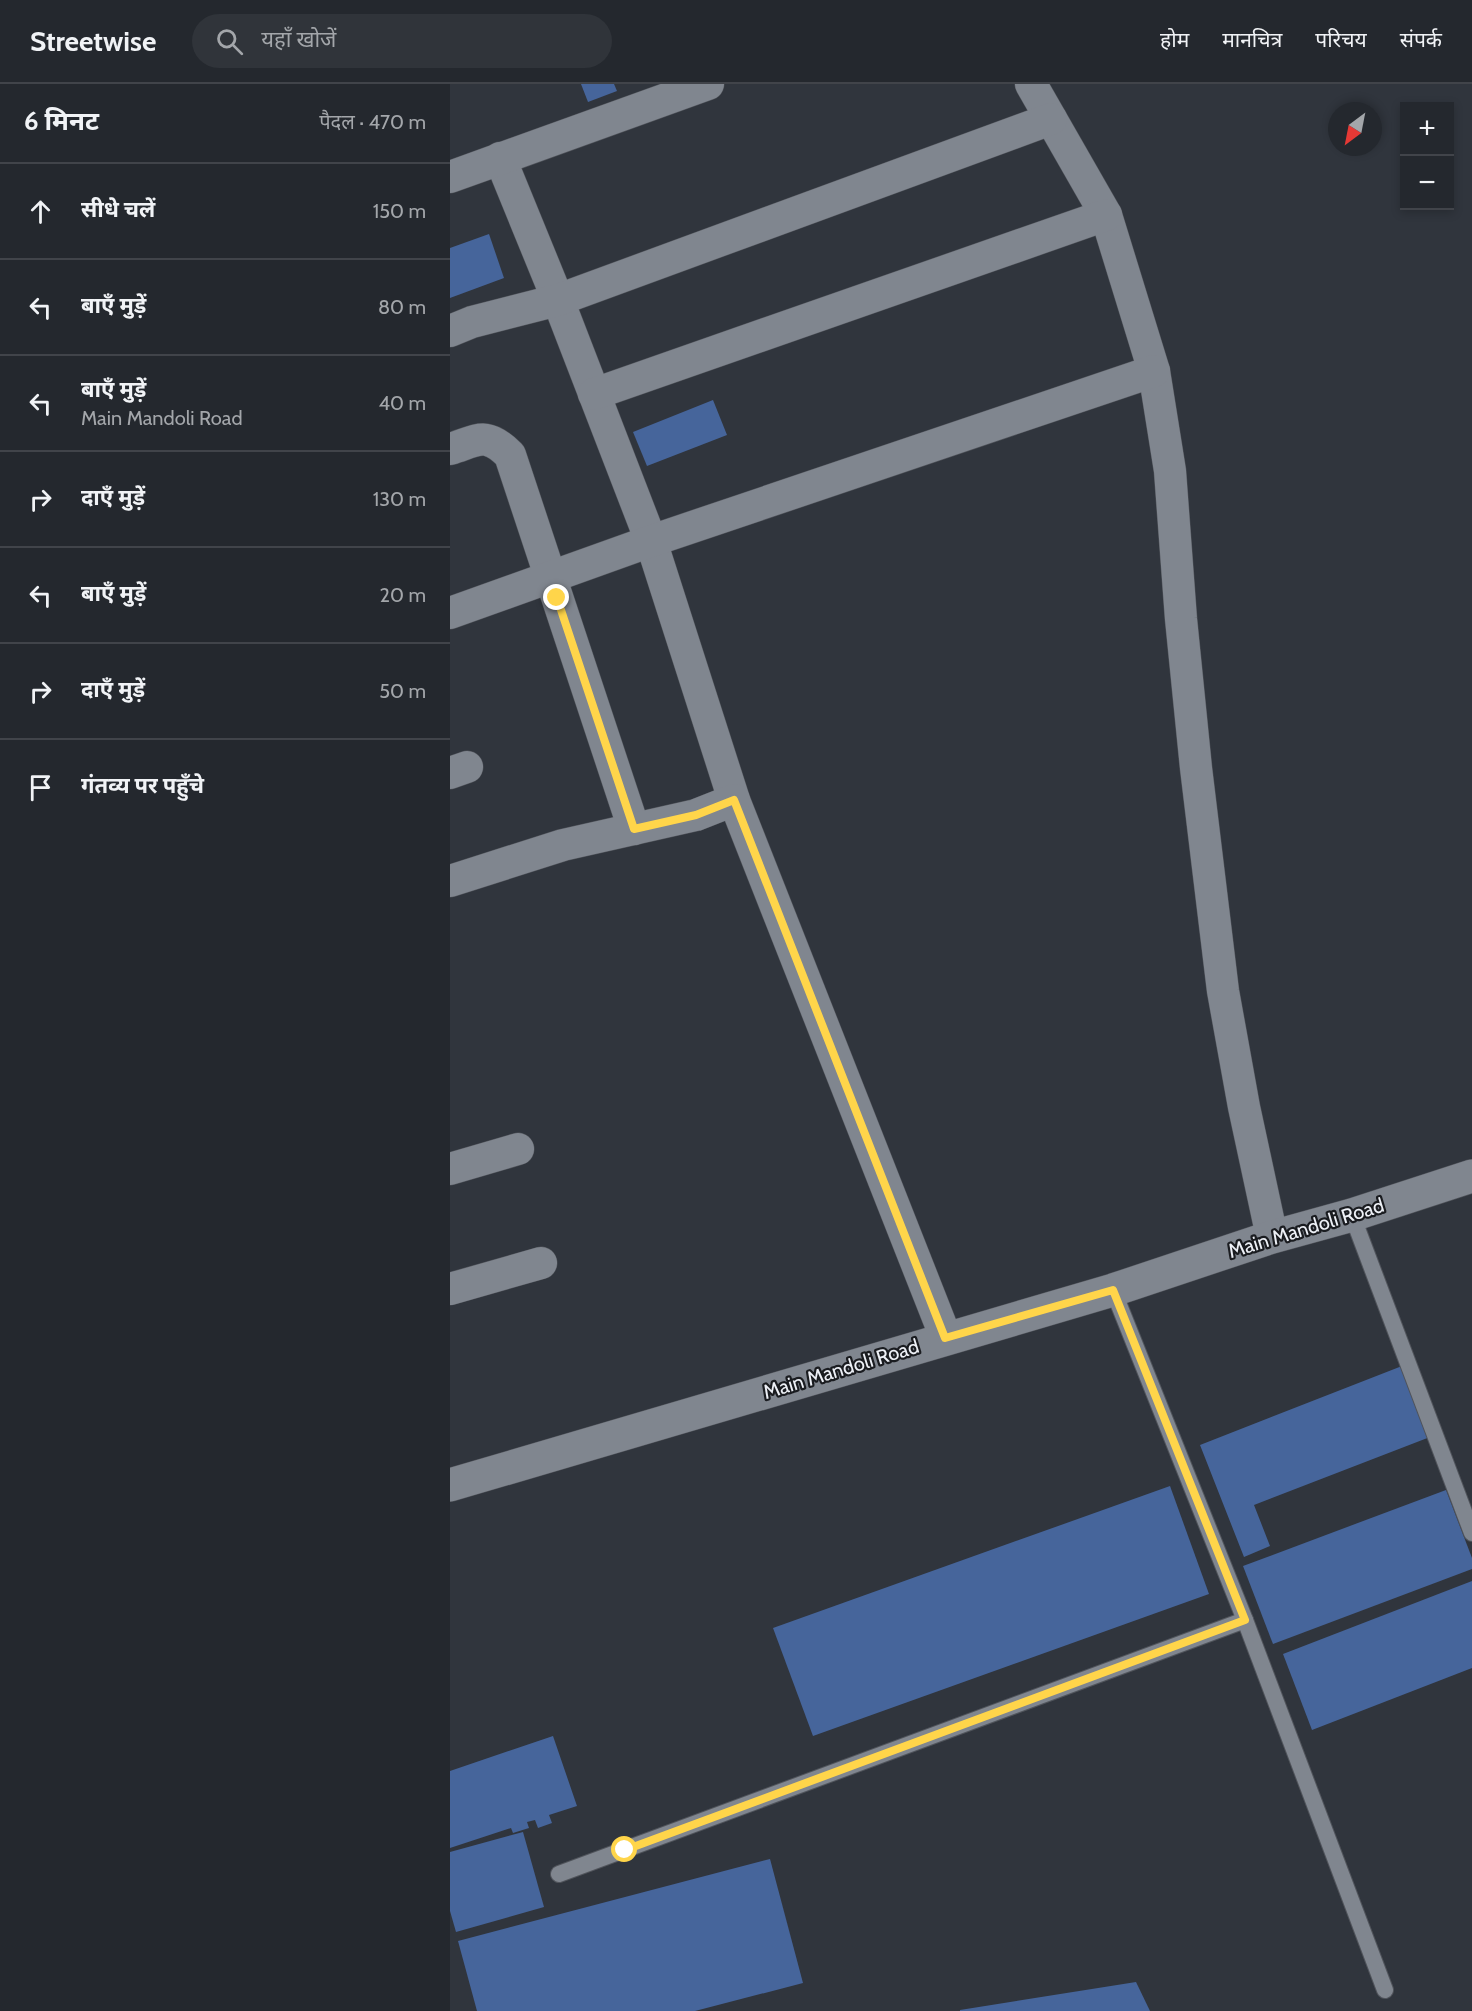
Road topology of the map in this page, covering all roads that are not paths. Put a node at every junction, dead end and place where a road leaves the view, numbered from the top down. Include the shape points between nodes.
1 (708, 84) edge
2 (1031, 84) edge
3 (1051, 119) junction
4 (500, 158) junction
5 (450, 177) edge
6 (1106, 215) junction
7 (558, 300) junction
8 (450, 331) edge
9 (1154, 371) junction
10 (594, 394) junction
11 (450, 449) edge
12 (651, 541) junction
13 (550, 577) junction
14 (450, 613) edge
15 (734, 800) junction
16 (634, 829) junction
17 (450, 881) edge
18 (518, 1149) dead end
19 (450, 1169) edge
20 (1472, 1176) edge
21 (1352, 1215) junction
22 (1272, 1237) junction
23 (541, 1263) dead end
24 (450, 1289) edge
25 (1113, 1290) junction
26 (945, 1338) junction
27 (450, 1485) edge
28 (1472, 1533) edge
29 (1245, 1620) junction
30 (559, 1874) dead end
31 (1385, 1990) dead end

1 - 4 street
2 - 3 street
3 - 6 street
3 - 7 street
4 - 5 street
4 - 7 street
6 - 9 street
6 - 10 street
7 - 8 street
7 - 10 street
9 - 12 street
9 - 22 street via 1170,471 1195,757 1223,991
10 - 12 street
11 - 13 street via 485,439 497,442 510,455
12 - 13 street
12 - 15 street
13 - 14 street
13 - 16 street
15 - 16 street via 696,815
15 - 26 street
16 - 17 street via 563,845
18 - 19 street
20 - 21 street, Main Mandoli Road
21 - 22 street, Main Mandoli Road
21 - 28 lane
22 - 25 street, Main Mandoli Road
23 - 24 street
25 - 26 street, Main Mandoli Road
25 - 29 lane
26 - 27 street, Main Mandoli Road
29 - 30 lane
29 - 31 lane

